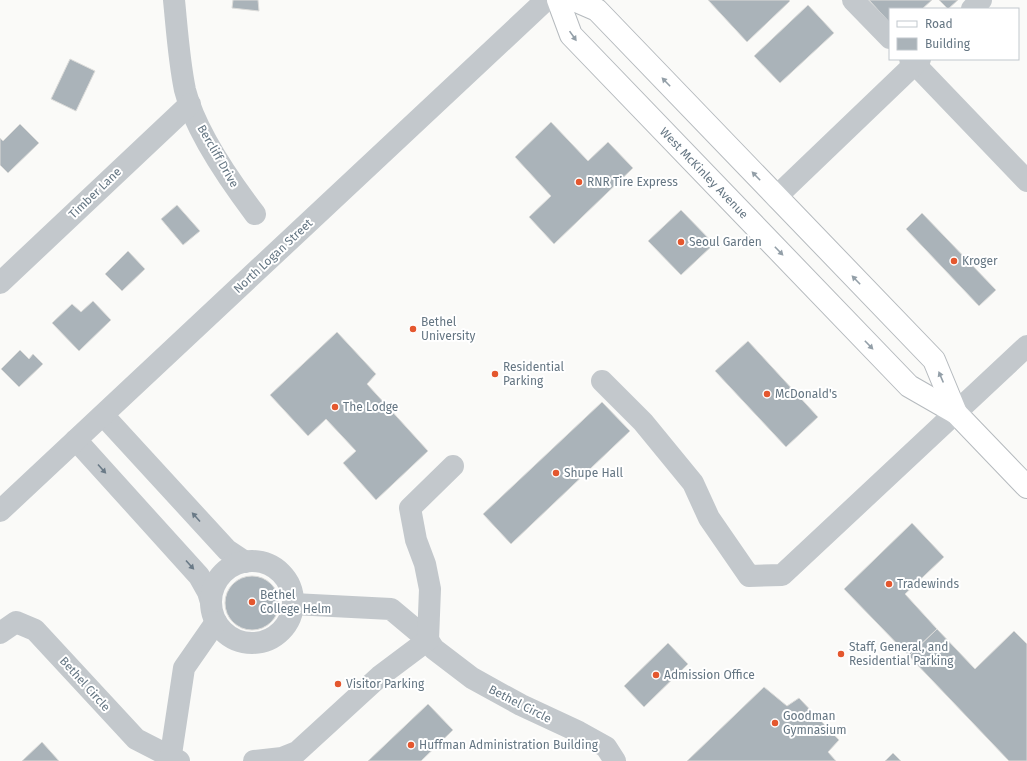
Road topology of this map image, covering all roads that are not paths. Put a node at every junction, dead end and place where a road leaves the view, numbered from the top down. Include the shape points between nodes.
1 (174, 0) edge
2 (546, 0) edge
3 (558, 0) edge
4 (574, 0) edge
5 (853, 0) edge
6 (981, 0) edge
7 (973, 8) edge
8 (889, 37) edge
9 (915, 61) edge
10 (190, 104) junction
11 (1027, 181) edge
12 (776, 197) junction
13 (255, 214) dead end
14 (0, 283) edge
15 (1027, 346) edge
16 (602, 381) dead end
17 (956, 413) junction
18 (103, 415) junction
19 (76, 440) junction
20 (453, 466) dead end
21 (1027, 487) edge
22 (0, 511) edge
23 (245, 562) junction
24 (428, 603) junction
25 (293, 604) junction
26 (391, 609) junction
27 (214, 612) junction
28 (0, 633) edge
29 (428, 640) junction
30 (173, 759) edge
31 (254, 761) edge
32 (615, 761) edge

1 - 10 street, Bercliff Drive via 178,41
2 - 18 street, North Logan Street
3 -> 17 main road, West McKinley Avenue via 571,35 909,386
12 -> 4 main road, West McKinley Avenue via 597,10
5 - 8 street
6 - 7 street
9 - 11 street
9 - 12 street
10 - 13 street, Bercliff Drive via 202,133 232,183
10 - 14 street, Timber Lane
17 -> 12 main road, West McKinley Avenue via 934,360
15 - 17 street
16 - 17 street via 643,422 693,484 709,518 749,576 780,583
17 - 21 main road, West McKinley Avenue
18 - 19 street, North Logan Street
23 -> 18 street via 227,550
19 - 22 street, North Logan Street
19 -> 27 street via 199,576 208,592
20 - 24 street via 410,508 430,589
23 - 25 street via 257,561 279,571 292,592
23 - 27 street, Bethel Circle via 230,568 218,579 214,586
24 - 26 street
24 - 29 street
25 - 26 street
25 - 27 street via 291,615 280,633 258,643 234,639 224,632
26 - 29 street, Bethel Circle
27 - 30 street, Bethel Circle via 184,668
28 - 30 street, Bethel Circle via 16,622 35,630 136,739
29 - 31 street via 380,676 297,752 282,758
29 - 32 street, Bethel Circle via 434,649 472,678 606,747

